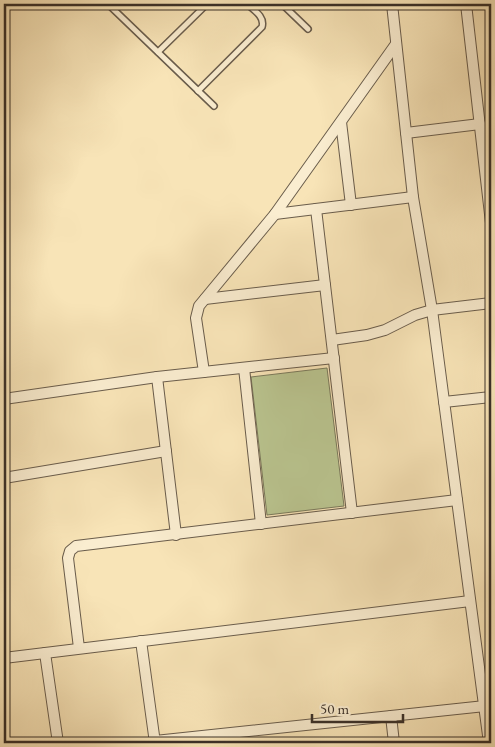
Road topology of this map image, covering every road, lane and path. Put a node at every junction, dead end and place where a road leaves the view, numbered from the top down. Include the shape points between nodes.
1 (207, 4) edge
2 (248, 4) edge
3 (282, 4) edge
4 (392, 4) edge
5 (466, 4) edge
6 (110, 6) dead end
7 (308, 29) dead end
8 (396, 44) junction
9 (158, 52) junction
10 (198, 91) junction
11 (214, 106) dead end
12 (341, 122) junction
13 (480, 124) junction
14 (406, 133) junction
15 (413, 197) junction
16 (351, 205) junction
17 (316, 209) junction
18 (490, 210) edge
19 (275, 214) junction
20 (491, 223) edge
21 (325, 285) junction
22 (205, 299) junction
23 (491, 304) edge
24 (432, 310) junction
25 (332, 340) junction
26 (334, 358) junction
27 (244, 368) junction
28 (204, 372) junction
29 (157, 377) junction
30 (491, 397) edge
31 (4, 399) edge
32 (444, 402) junction
33 (166, 451) junction
34 (4, 478) edge
35 (457, 500) junction
36 (352, 513) junction
37 (261, 524) junction
38 (176, 535) junction
39 (470, 601) junction
40 (141, 641) junction
41 (79, 648) junction
42 (45, 653) junction
43 (4, 658) edge
44 (491, 668) edge
45 (479, 669) junction
46 (484, 706) junction
47 (391, 716) junction
48 (155, 742) edge
49 (58, 743) edge
50 (394, 743) edge
51 (489, 743) edge

1 - 9 lane
2 - 10 lane via 262,18 262,27
3 - 7 lane
4 - 8 street
5 - 13 street
6 - 9 lane
8 - 12 street
8 - 14 street
9 - 10 lane
10 - 11 lane
12 - 16 street
12 - 19 street
13 - 14 street
13 - 18 street
14 - 15 street
15 - 16 street
15 - 24 street
16 - 17 street
17 - 19 street
17 - 21 street
18 - 20 street
19 - 22 street
21 - 22 street
21 - 25 street
22 - 28 street via 196,318
23 - 24 street
24 - 25 street via 385,330
24 - 32 street
25 - 26 street
26 - 27 street
26 - 36 street
27 - 28 street
27 - 37 street
28 - 29 street
29 - 31 street
29 - 33 street
30 - 32 street
32 - 35 street
33 - 34 street
33 - 38 street
35 - 36 street
35 - 39 street
36 - 37 street
37 - 38 street
38 - 41 street via 76,546 70,551 68,558
39 - 40 street
39 - 45 street
40 - 41 street
40 - 48 street
41 - 42 street
42 - 43 street
42 - 49 street
44 - 45 street
45 - 46 street
46 - 47 street
46 - 51 street
47 - 48 street
47 - 50 street

